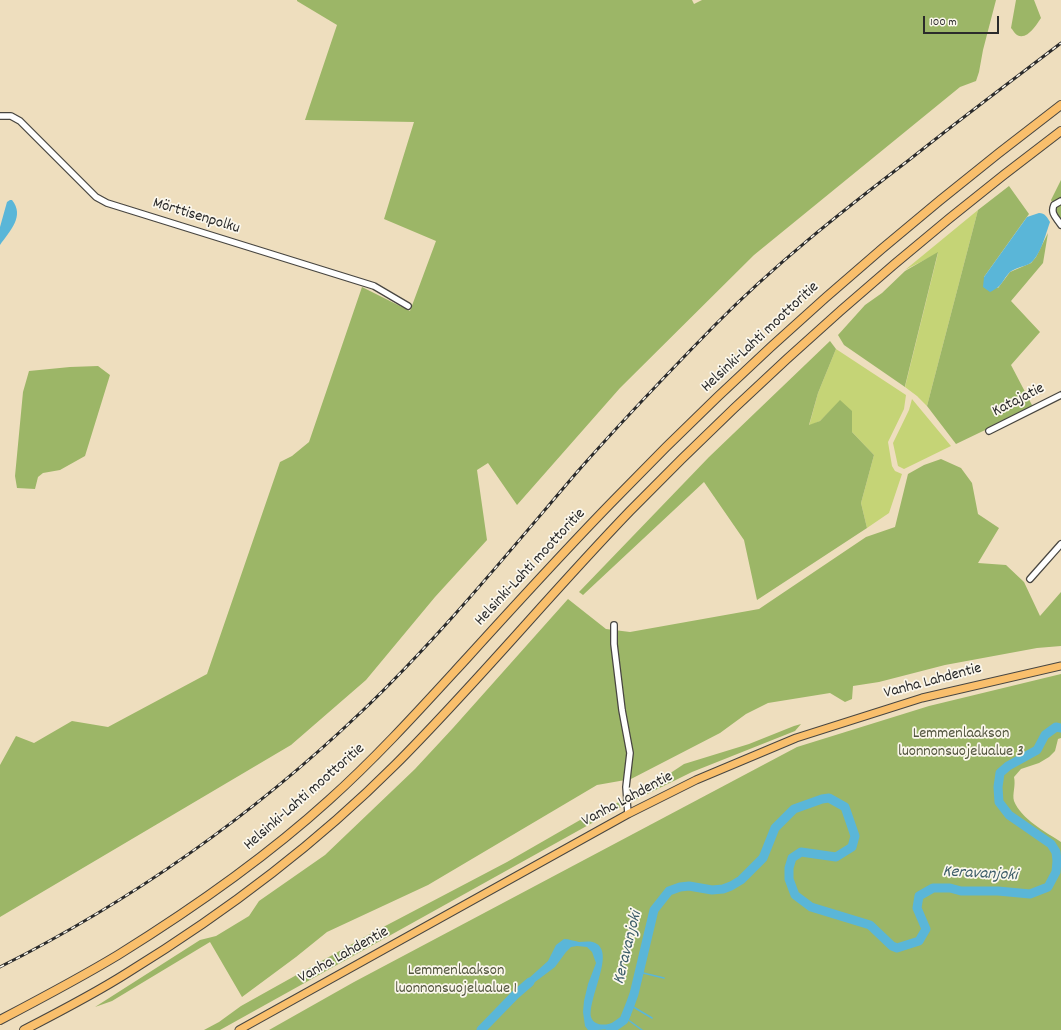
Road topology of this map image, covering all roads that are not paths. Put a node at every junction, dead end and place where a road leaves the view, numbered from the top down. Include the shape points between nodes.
1 (1061, 105) edge
2 (0, 116) edge
3 (1061, 131) edge
4 (1061, 201) edge
5 (1061, 225) edge
6 (408, 306) dead end
7 (1061, 395) edge
8 (989, 431) dead end
9 (1061, 544) edge
10 (1030, 579) dead end
11 (614, 625) dead end
12 (1061, 666) edge
13 (628, 814) junction
14 (0, 1020) edge
15 (24, 1030) edge
16 (239, 1030) edge

1 - 14 highway, Helsinki-Lahti moottoritie via 996,154 864,264 702,411 616,498 399,731 328,801 226,883 174,920 115,957
2 - 6 street, Mörttisenpolku via 11,116 20,121 96,197 107,203 374,286
3 - 15 highway, Helsinki-Lahti moottoritie via 1009,170 877,279 716,426 630,511 441,718 341,815 288,860 195,929 126,974
4 - 5 street via 1054,204 1052,209
7 - 8 street, Katajatie
9 - 10 street
11 - 13 street via 622,710 630,753 626,787
12 - 13 main road, Vanha Lahdentie via 922,698 796,738 696,780
13 - 16 main road, Vanha Lahdentie

